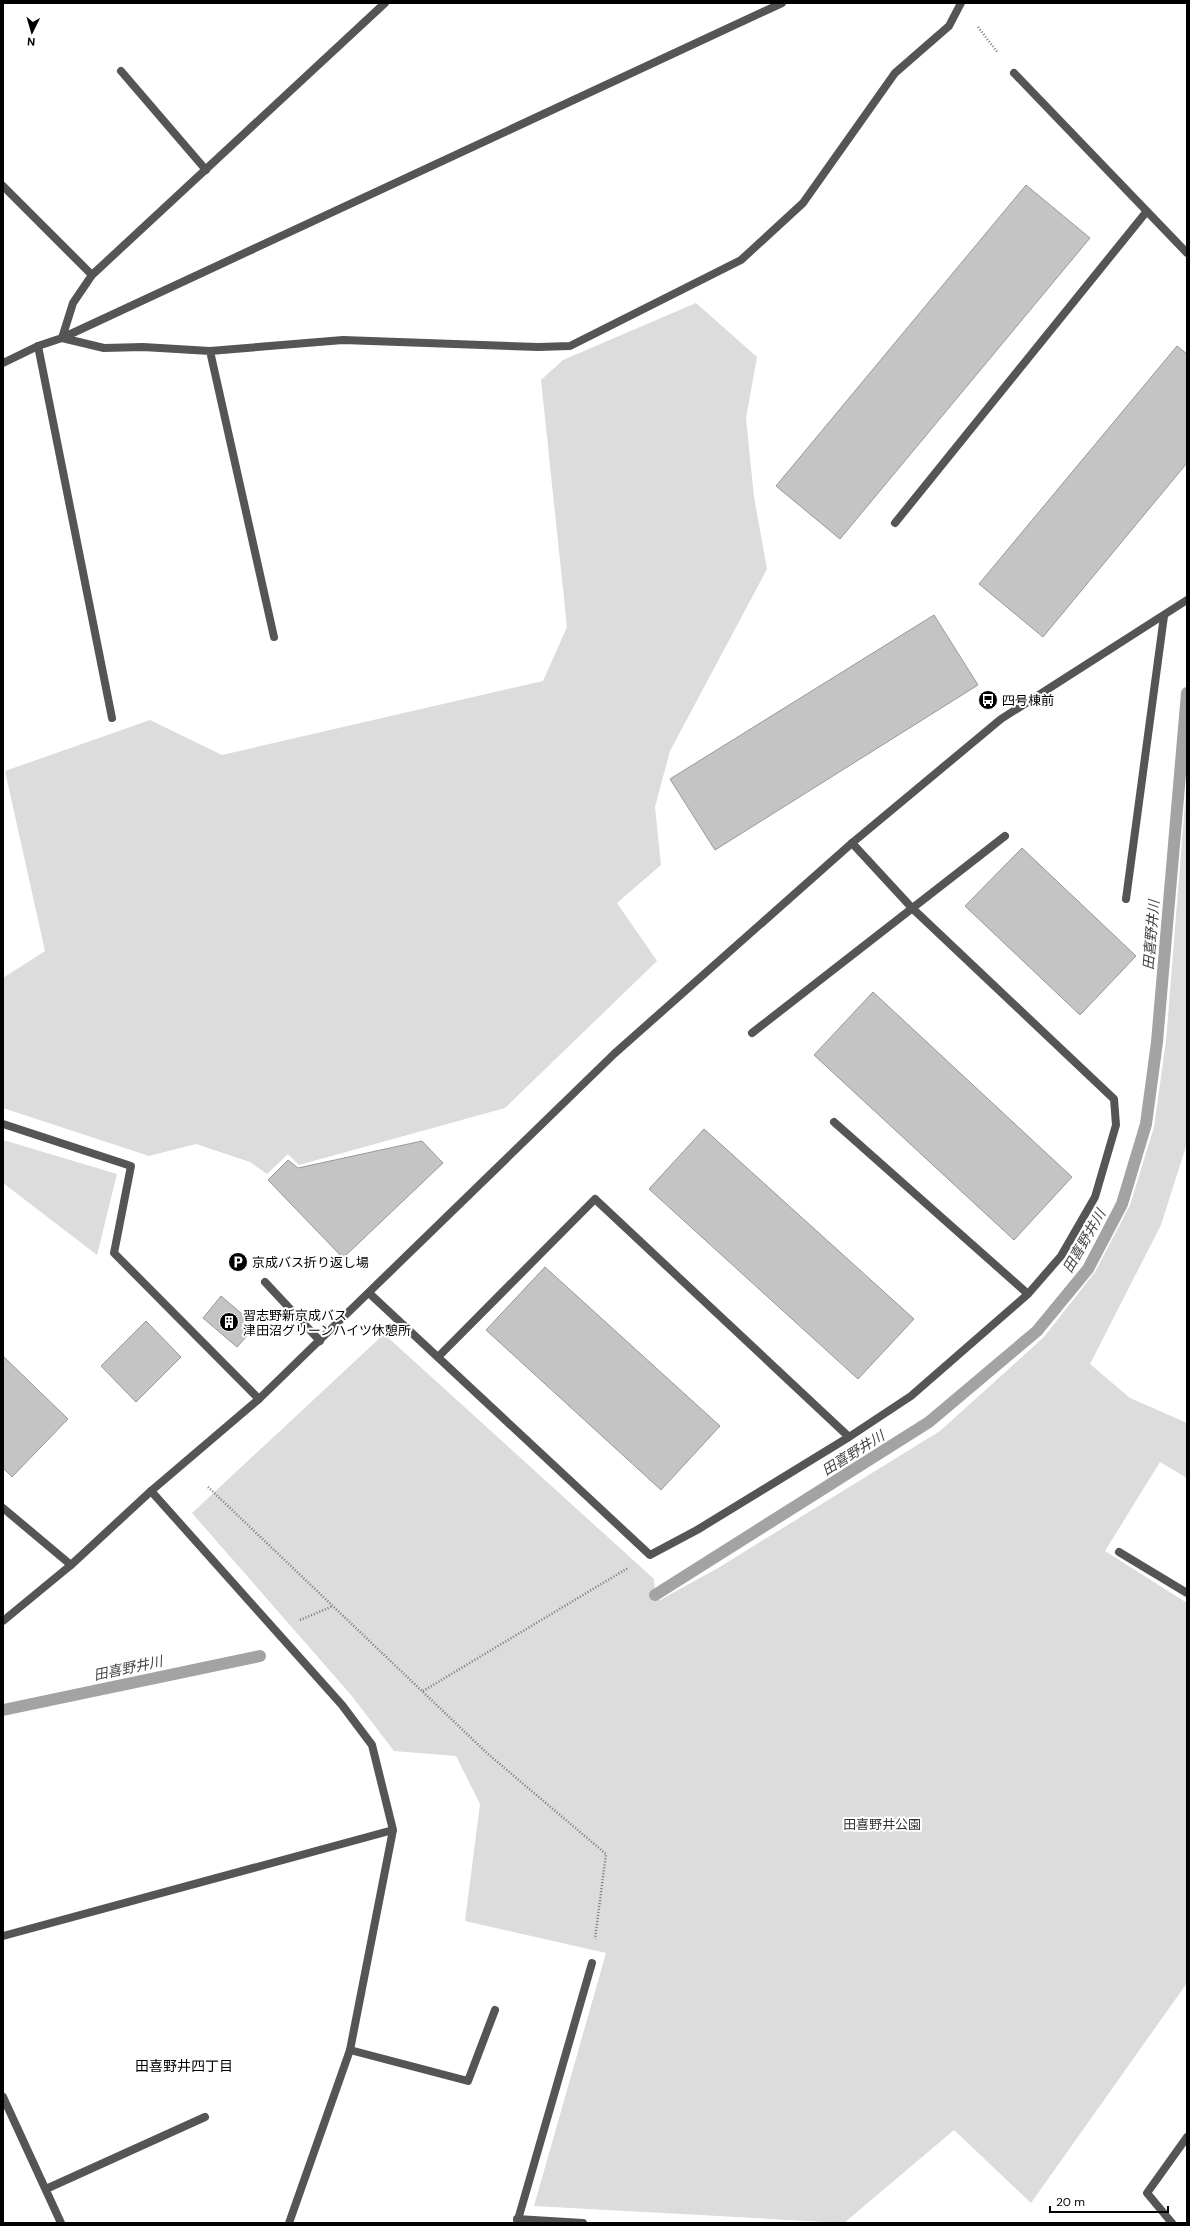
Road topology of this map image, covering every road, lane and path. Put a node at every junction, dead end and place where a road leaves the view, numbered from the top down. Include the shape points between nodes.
1 (385, 3) edge
2 (782, 3) edge
3 (961, 4) edge
4 (121, 71) dead end
5 (1014, 73) joint
6 (206, 170) junction
7 (3, 186) edge
8 (1147, 211) junction
9 (1187, 253) edge
10 (92, 275) junction
11 (62, 338) junction
12 (38, 346) junction
13 (210, 351) junction
14 (3, 363) edge
15 (895, 523) dead end
16 (1187, 600) edge
17 (1164, 616) junction
18 (274, 637) dead end
19 (112, 718) dead end
20 (1005, 836) dead end
21 (852, 843) junction
22 (1126, 899) dead end
23 (912, 908) junction
24 (752, 1033) dead end
25 (834, 1122) dead end
26 (3, 1124) edge
27 (265, 1282) dead end
28 (369, 1293) junction
29 (1028, 1294) junction
30 (320, 1341) junction
31 (438, 1358) junction
32 (260, 1399) junction
33 (849, 1437) junction
34 (208, 1487) dead end
35 (151, 1491) junction
36 (3, 1508) edge
37 (1119, 1552) dead end
38 (650, 1555) junction
39 (71, 1565) junction
40 (1187, 1593) edge
41 (333, 1606) junction
42 (3, 1621) edge
43 (276, 1631) junction
44 (423, 1691) junction
45 (393, 1830) junction
46 (3, 1936) edge
47 (592, 1963) joint
48 (496, 2010) dead end
49 (350, 2050) junction
50 (3, 2097) edge
51 (205, 2117) dead end
52 (1187, 2137) edge
53 (46, 2189) junction
54 (517, 2221) edge
55 (61, 2223) edge
56 (289, 2223) edge
57 (583, 2223) edge
58 (1172, 2223) edge

1 - 6 street
2 - 11 street
3 - 5 path
3 - 13 street via 949,26 895,73 803,204 741,260 570,346 344,340
4 - 6 street
5 - 8 street
6 - 10 street
7 - 10 street
8 - 9 street
8 - 15 street
10 - 11 street via 73,302
11 - 12 street
11 - 13 street via 104,348 143,347
12 - 14 street
12 - 19 street
13 - 18 street
16 - 17 street
17 - 21 street via 1001,719
17 - 22 street
20 - 23 street
21 - 23 street
21 - 28 street via 614,1054
23 - 24 street
23 - 29 street via 1114,1099 1116,1125 1095,1197 1061,1256
25 - 29 street
26 - 32 street via 131,1166 114,1253
27 - 30 street
28 - 30 street
28 - 31 street
29 - 33 street via 911,1396
30 - 32 street
31 - 33 street via 595,1199
31 - 38 street
32 - 35 street
33 - 38 street via 697,1530
34 - 41 path
35 - 39 street
35 - 43 street
36 - 39 street
37 - 40 street
38 - 44 path
39 - 42 street
41 - 43 path
41 - 44 path
43 - 45 street via 342,1705 372,1746
44 - 47 path via 488,1754 606,1854
45 - 46 street
45 - 49 street
47 - 54 street
48 - 49 street via 468,2081
49 - 56 street
50 - 53 street
51 - 53 street
52 - 58 street via 1147,2193
53 - 55 street
54 - 57 street

